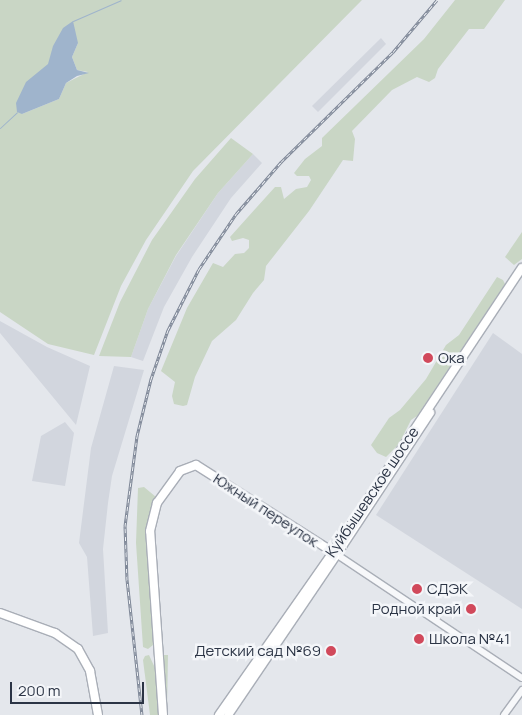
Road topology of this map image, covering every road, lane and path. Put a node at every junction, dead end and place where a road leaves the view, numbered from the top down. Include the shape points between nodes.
1 (522, 268) edge
2 (522, 277) edge
3 (335, 553) junction
4 (0, 614) edge
5 (68, 640) junction
6 (522, 678) edge
7 (522, 690) edge
8 (94, 715) edge
9 (98, 715) edge
10 (163, 715) edge
11 (219, 715) edge
12 (229, 715) edge
13 (504, 715) edge

1 - 3 main road, Куйбышевское шоссе
2 - 3 main road, Куйбышевское шоссе
3 - 6 street
3 - 10 main road, Южный переулок via 196,466 187,467 175,476 151,518 150,551
3 - 11 main road, Куйбышевское шоссе
3 - 12 main road, Куйбышевское шоссе
4 - 5 main road
5 - 8 main road via 83,664
5 - 9 main road via 87,662
7 - 13 street

